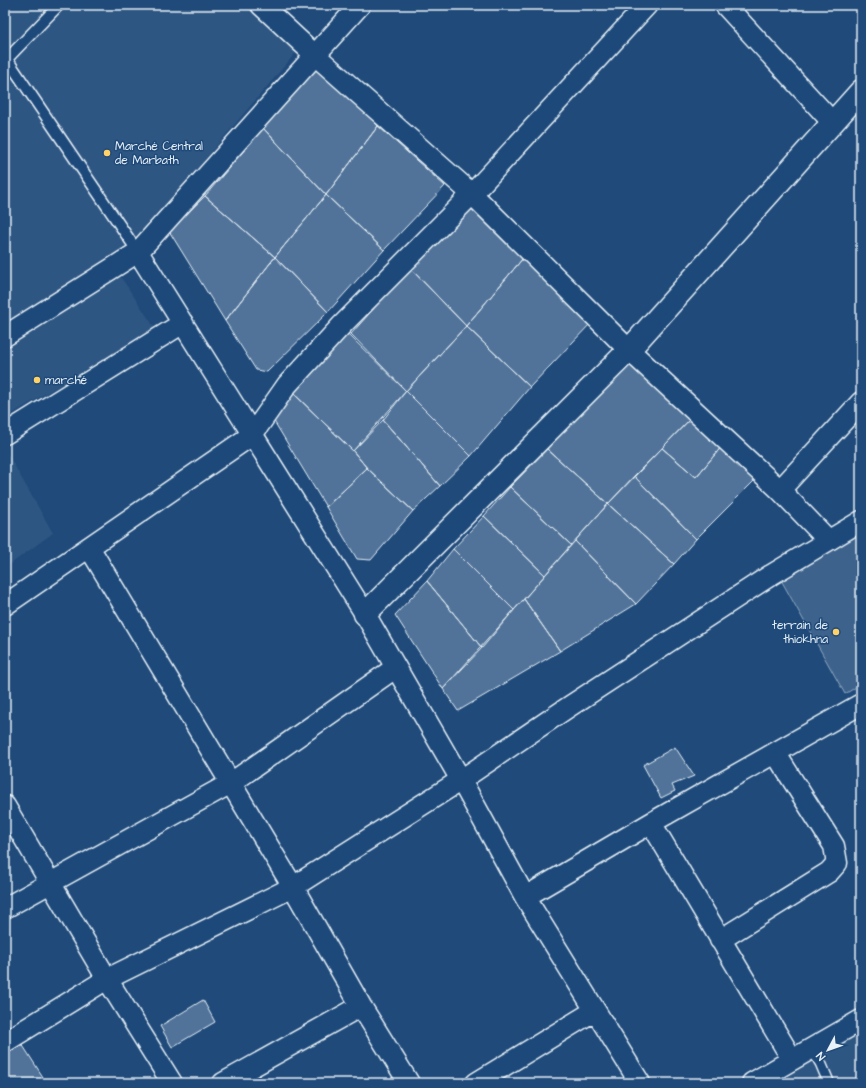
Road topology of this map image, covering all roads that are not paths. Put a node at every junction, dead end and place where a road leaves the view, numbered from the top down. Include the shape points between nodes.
1 (59, 5) edge
2 (261, 5) edge
3 (360, 5) edge
4 (647, 5) edge
5 (725, 5) edge
6 (315, 55) junction
7 (6, 60) edge
8 (861, 91) edge
9 (833, 123) junction
10 (472, 194) junction
11 (138, 252) junction
12 (183, 323) junction
13 (5, 336) edge
14 (629, 350) junction
15 (861, 402) edge
16 (5, 434) edge
17 (252, 435) junction
18 (780, 490) junction
19 (861, 521) edge
20 (828, 540) junction
21 (89, 547) junction
22 (5, 606) edge
23 (365, 614) junction
24 (395, 668) junction
25 (861, 704) edge
26 (776, 754) junction
27 (461, 780) junction
28 (231, 783) junction
29 (5, 806) edge
30 (651, 823) junction
31 (52, 883) junction
32 (293, 886) junction
33 (525, 897) junction
34 (5, 908) edge
35 (720, 940) junction
36 (107, 979) junction
37 (361, 1006) junction
38 (594, 1011) junction
39 (861, 1020) edge
40 (5, 1042) edge
41 (812, 1049) junction
42 (792, 1059) junction
43 (172, 1083) edge
44 (223, 1083) edge
45 (409, 1083) edge
46 (476, 1083) edge
47 (640, 1083) edge
48 (752, 1083) edge
49 (829, 1083) edge

1 - 7 lane
2 - 6 street
3 - 6 street
4 - 10 street
5 - 9 street
6 - 10 street
6 - 11 street
7 - 11 lane
8 - 9 street
9 - 14 street
10 - 14 street
10 - 17 street via 292,379
11 - 12 street
11 - 13 street
12 - 16 street
12 - 17 street
14 - 18 street
14 - 23 street
15 - 18 street
17 - 21 street
17 - 23 street
18 - 20 street
19 - 20 street
20 - 27 street via 771,574
21 - 22 street
21 - 28 street
23 - 24 street
24 - 27 street
24 - 28 street
25 - 26 street
26 - 30 street
26 - 35 street via 834,846 837,863 829,872
27 - 32 street
27 - 33 street
28 - 31 street
28 - 32 street
29 - 31 street
30 - 33 street
30 - 35 street
31 - 34 street
31 - 36 street
32 - 36 street
32 - 37 street
33 - 38 street
35 - 42 street
36 - 40 street
36 - 43 street
37 - 44 street
37 - 45 street
38 - 46 street
38 - 47 street
39 - 41 street
41 - 42 street
41 - 49 lane
42 - 48 street

